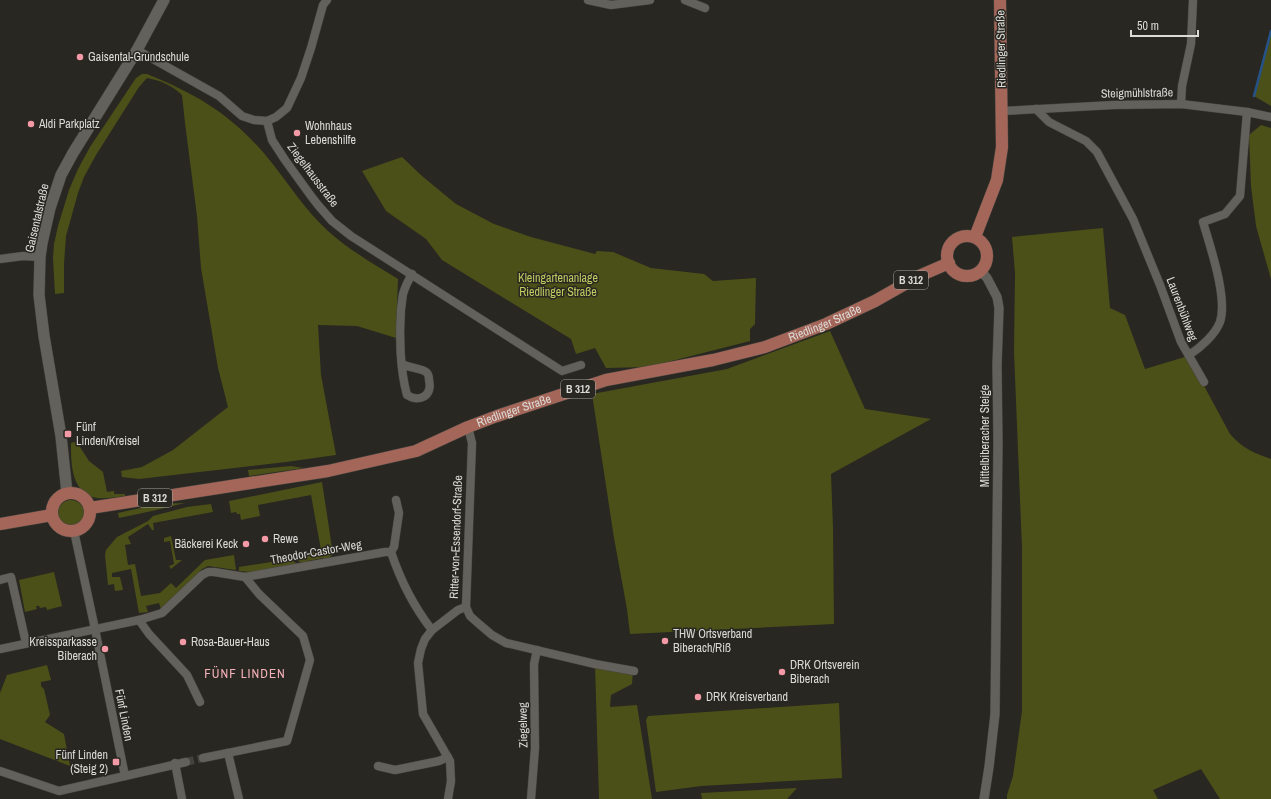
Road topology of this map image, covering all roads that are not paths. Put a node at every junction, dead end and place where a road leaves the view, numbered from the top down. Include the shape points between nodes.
1 (164, 0) edge
2 (327, 0) edge
3 (588, 0) edge
4 (650, 0) edge
5 (685, 0) edge
6 (1000, 0) edge
7 (1193, 0) edge
8 (705, 8) dead end
9 (137, 50) junction
10 (1181, 104) junction
11 (1036, 109) junction
12 (1002, 111) junction
13 (1247, 112) junction
14 (1271, 118) edge
15 (266, 121) junction
16 (975, 237) junction
17 (40, 257) junction
18 (0, 259) edge
19 (949, 263) junction
20 (981, 271) junction
21 (412, 274) junction
22 (1189, 355) junction
23 (402, 364) junction
24 (581, 365) dead end
25 (1204, 382) dead end
26 (468, 427) junction
27 (67, 493) junction
28 (396, 500) dead end
29 (90, 508) junction
30 (52, 515) junction
31 (0, 524) edge
32 (74, 531) junction
33 (391, 552) junction
34 (245, 577) junction
35 (0, 580) edge
36 (466, 607) junction
37 (139, 620) junction
38 (95, 629) junction
39 (432, 630) junction
40 (26, 643) junction
41 (0, 649) edge
42 (537, 650) junction
43 (634, 671) dead end
44 (200, 702) dead end
45 (228, 753) junction
46 (448, 757) junction
47 (203, 758) tunnel mouth
48 (186, 762) tunnel mouth
49 (175, 763) junction
50 (378, 766) dead end
51 (0, 771) edge
52 (125, 776) junction
53 (182, 799) edge
54 (239, 799) edge
55 (448, 799) edge
56 (531, 799) edge
57 (984, 799) edge

1 - 9 main road, Gaisentalstraße
2 - 15 street via 323,4 301,78 288,108
3 - 4 street via 611,5
5 - 8 street
6 - 12 main road, Riedlinger Straße
7 - 10 street via 1191,44
9 - 15 street via 219,96 242,116
9 - 17 main road, Gaisentalstraße via 61,175 50,208
10 - 11 street, Steigmühlstraße
10 - 13 street, Steigmühlstraße
11 - 12 street, Steigmühlstraße
11 - 22 street, Laurenbühlweg via 1049,122 1086,141 1097,152 1133,219 1181,342
12 - 16 main road, Riedlinger Straße via 1002,147 997,180
13 - 14 street, Steigmühlstraße
13 - 22 street, Laurenbühlweg via 1240,196 1225,214 1203,222 1214,258 1222,302 1220,322 1210,338
15 - 21 street, Ziegelhausstraße via 272,140 285,160 332,220 351,236
16 - 19 main road via 960,237 953,242 947,256
16 - 20 main road via 982,241 987,252 986,264
17 - 18 street via 13,256
17 - 27 main road, Gaisentalstraße via 39,295 61,433
19 - 20 main road via 952,269 964,276
19 - 26 main road, Riedlinger Straße / B 312 via 826,324 766,347 713,360 606,380 538,401
20 - 57 street, Mittelbiberacher Steige via 997,297 1000,308 997,364 995,714
21 - 23 street via 402,295
21 - 24 street, Ziegelhausstraße via 562,371
22 - 25 street
23 - 23 street via 407,395 416,399 426,396 431,386 428,374
26 - 29 main road, Riedlinger Straße / B 312 via 416,451 328,471
26 - 36 street, Ritter-von-Essendorf-Straße via 472,443
27 - 29 main road via 79,494 88,502
27 - 30 main road via 56,499
28 - 33 street via 399,513
29 - 32 main road via 85,526
30 - 31 main road
30 - 32 main road via 57,526
32 - 38 street, Fünf Linden
33 - 34 street, Theodor-Castor-Weg
33 - 39 street via 413,600
34 - 37 street, Theodor-Castor-Weg via 208,572 162,613
34 - 45 street via 303,636 310,660 287,741
35 - 40 street via 11,577
36 - 39 street
36 - 42 street, Ritter-von-Essendorf-Straße via 470,616 506,643
37 - 38 street, Theodor-Castor-Weg
37 - 44 street via 187,674
38 - 40 street, Theodor-Castor-Weg
38 - 52 street, Fünf Linden
39 - 46 street via 421,648 418,663 423,714
40 - 41 street, Theodor-Castor-Weg
42 - 43 street, Ritter-von-Essendorf-Straße
42 - 56 street, Ziegelweg via 534,664 536,748
45 - 47 street
45 - 54 street
46 - 50 street via 395,770
46 - 55 street via 451,782
48 - 49 street
49 - 52 street
49 - 53 street
51 - 52 street via 59,792

